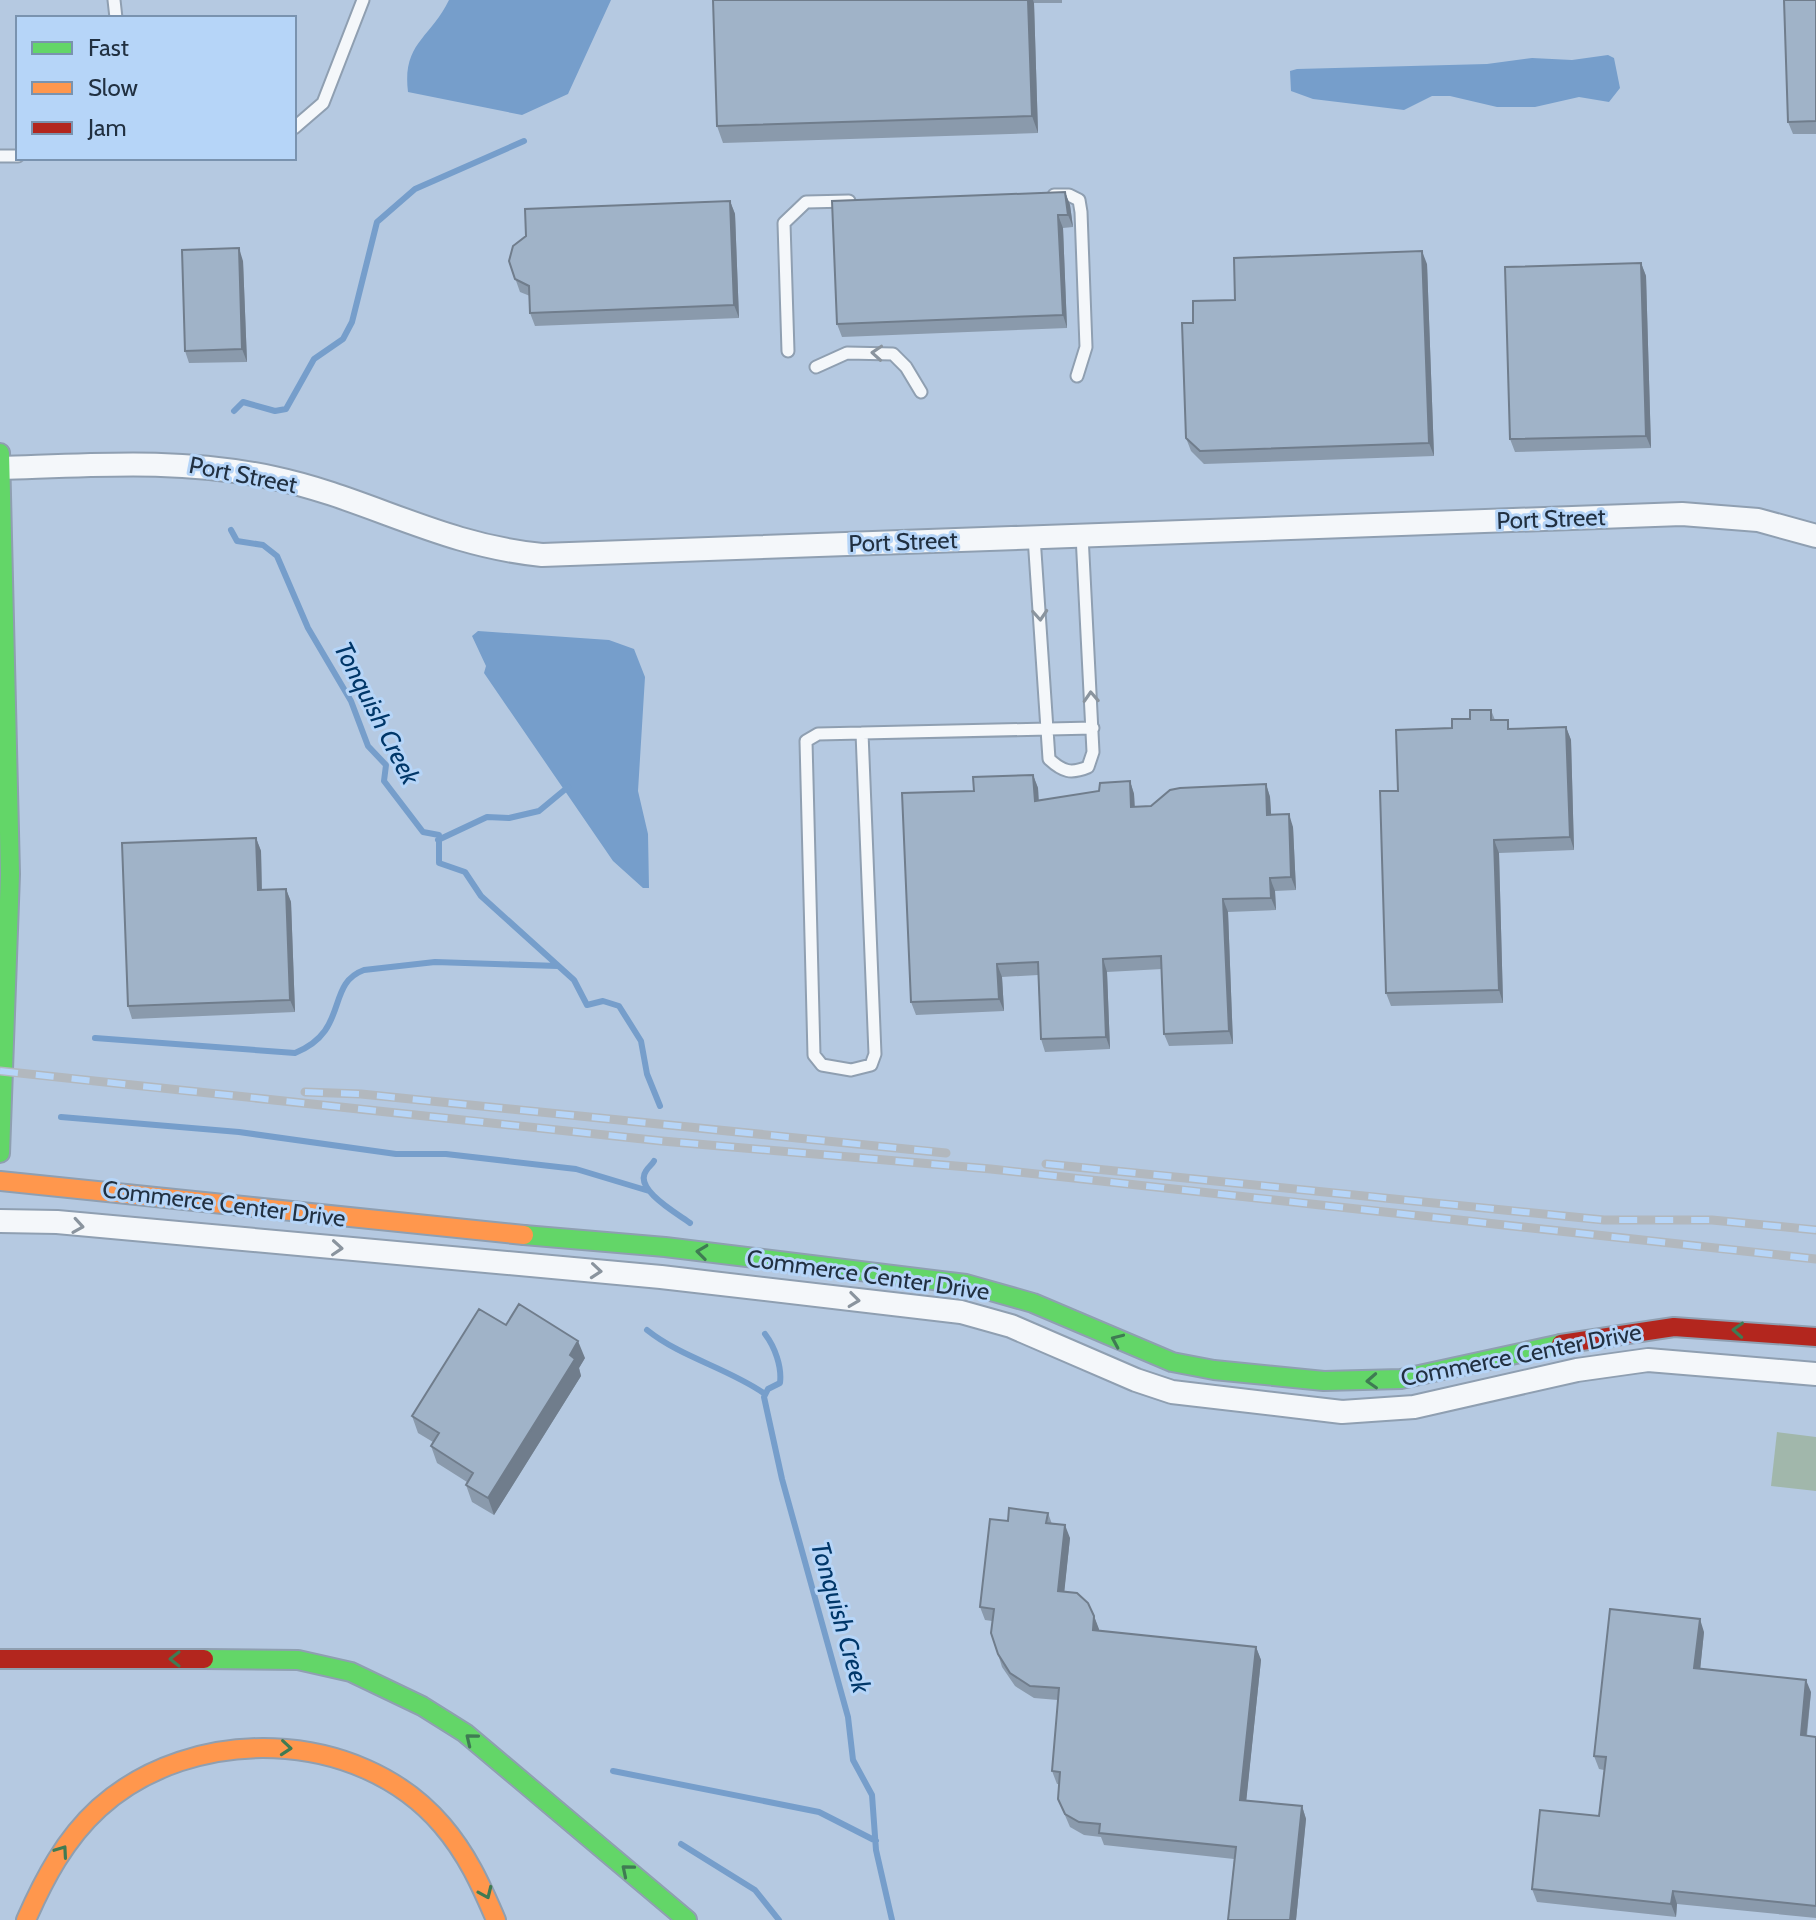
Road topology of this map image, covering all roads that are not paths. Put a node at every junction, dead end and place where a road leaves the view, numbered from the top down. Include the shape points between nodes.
1 (363, 0) edge
2 (296, 126) edge
3 (1038, 196) edge
4 (868, 200) edge
5 (788, 351) dead end
6 (816, 367) dead end
7 (1077, 376) dead end
8 (921, 392) dead end
9 (0, 453) edge
10 (1, 468) edge
11 (1082, 535) junction
12 (1816, 536) edge
13 (1034, 537) junction
14 (4, 678) edge
15 (1048, 728) junction
16 (1093, 728) junction
17 (862, 733) junction
18 (0, 1153) edge
19 (0, 1181) edge
20 (0, 1221) edge
21 (665, 1247) junction
22 (661, 1277) junction
23 (1816, 1337) edge
24 (1816, 1374) edge
25 (0, 1659) edge
26 (26, 1920) edge
27 (496, 1920) edge
28 (687, 1920) edge

1 - 2 lane via 323,103
3 - 7 lane via 1069,195 1079,200 1086,347
4 - 5 lane via 806,202 784,223
8 -> 6 lane via 893,354 847,353
9 - 10 main road
10 - 13 street, Port Street via 181,463 274,478 466,543 542,555
10 - 14 main road
11 - 12 street, Port Street via 1682,514 1758,520
11 - 13 street, Port Street
16 -> 11 lane
13 -> 15 lane
14 - 18 main road via 10,874
15 - 16 lane
15 - 16 lane via 1049,759 1061,771 1074,772 1088,767
15 - 17 lane
17 - 17 lane via 875,1054 871,1065 851,1070 822,1065 814,1055 806,741 818,734
19 - 21 main road, Commerce Center Drive
20 -> 22 street, Commerce Center Drive
21 - 22 street
23 -> 21 main road, Commerce Center Drive via 1674,1327 1569,1342 1401,1379 1324,1381 1172,1362 1033,1303 966,1284
22 -> 24 street, Commerce Center Drive via 961,1312 1011,1326 1172,1392 1342,1412 1414,1407 1577,1370 1648,1360
28 -> 25 main road via 465,1733 351,1672 298,1660
26 -> 27 main road via 62,1850 113,1796 180,1760 250,1747 295,1748 339,1758 414,1798 465,1853

